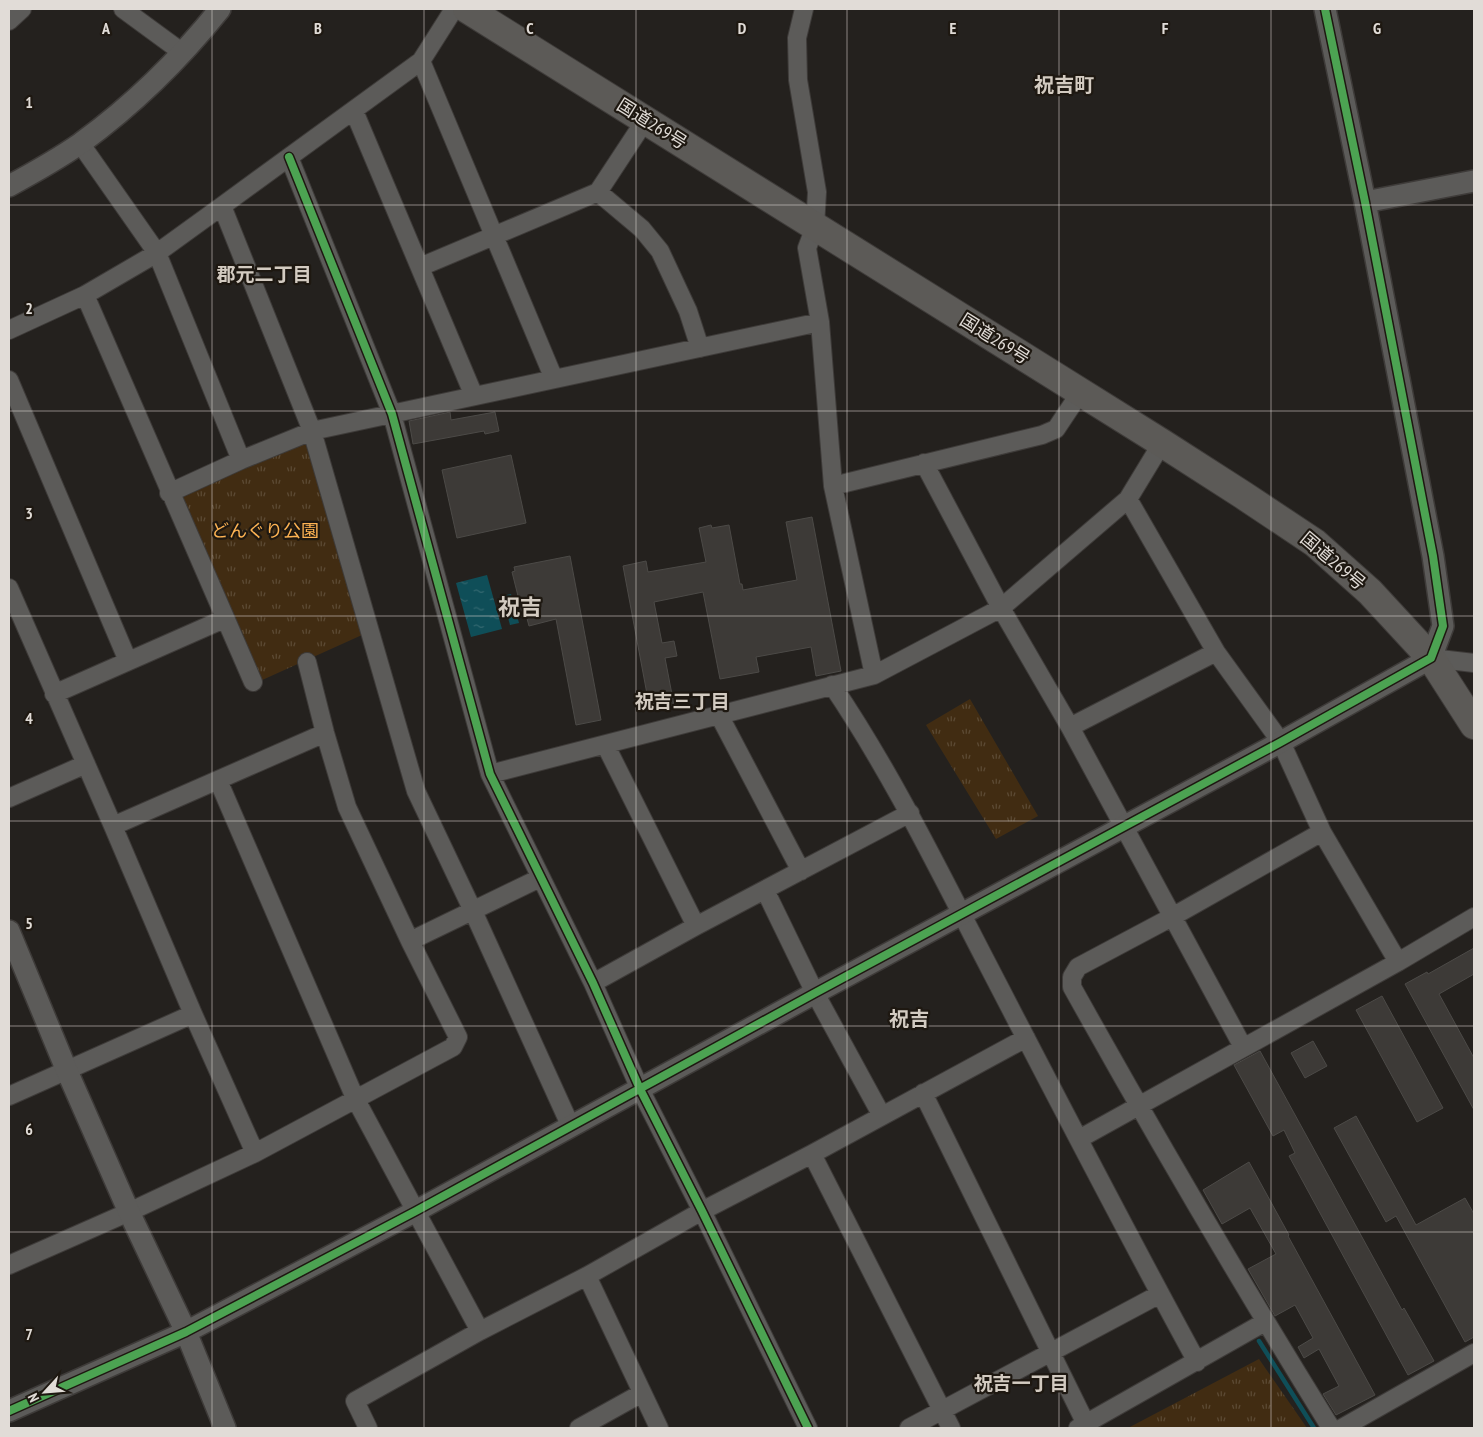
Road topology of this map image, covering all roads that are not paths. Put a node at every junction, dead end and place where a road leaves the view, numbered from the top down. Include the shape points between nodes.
1 (22, 9) edge
2 (123, 9) edge
3 (220, 9) edge
4 (454, 9) edge
5 (467, 9) edge
6 (804, 9) edge
7 (1325, 9) edge
8 (9, 21) edge
9 (182, 53) junction
10 (421, 62) junction
11 (354, 111) junction
12 (646, 119) junction
13 (80, 144) junction
14 (289, 158) junction
15 (1474, 181) edge
16 (9, 186) edge
17 (598, 192) junction
18 (1365, 202) junction
19 (222, 206) junction
20 (815, 227) junction
21 (494, 237) junction
22 (157, 253) junction
23 (420, 267) junction
24 (85, 295) junction
25 (820, 322) junction
26 (9, 330) edge
27 (700, 348) junction
28 (9, 380) edge
29 (554, 380) junction
30 (1080, 393) junction
31 (474, 396) junction
32 (392, 414) junction
33 (312, 431) junction
34 (1162, 443) junction
35 (241, 460) junction
36 (924, 463) junction
37 (833, 486) junction
38 (170, 493) junction
39 (1128, 500) junction
40 (9, 588) edge
41 (1001, 608) junction
42 (224, 619) junction
43 (1216, 652) junction
44 (1431, 658) junction
45 (128, 661) junction
46 (307, 662) dead end
47 (1474, 663) edge
48 (874, 675) junction
49 (253, 682) dead end
50 (832, 686) junction
51 (54, 694) junction
52 (719, 715) junction
53 (1474, 725) edge
54 (1070, 727) junction
55 (325, 733) junction
56 (1281, 742) junction
57 (606, 746) junction
58 (86, 764) junction
59 (490, 774) junction
60 (218, 780) junction
61 (9, 798) edge
62 (910, 813) junction
63 (113, 826) junction
64 (1123, 827) junction
65 (1322, 832) junction
66 (801, 871) junction
67 (540, 878) junction
68 (765, 890) junction
69 (473, 910) junction
70 (962, 915) junction
71 (1474, 917) edge
72 (1172, 918) junction
73 (696, 926) junction
74 (9, 931) edge
75 (410, 941) junction
76 (1398, 962) junction
77 (593, 983) junction
78 (815, 993) junction
79 (193, 1014) junction
80 (1026, 1038) junction
81 (1243, 1048) junction
82 (67, 1071) junction
83 (640, 1089) junction
84 (923, 1093) junction
85 (9, 1096) edge
86 (355, 1098) junction
87 (1138, 1107) junction
88 (882, 1116) junction
89 (571, 1127) junction
90 (1079, 1139) junction
91 (255, 1153) junction
92 (812, 1154) junction
93 (416, 1211) junction
94 (702, 1211) junction
95 (129, 1212) junction
96 (9, 1265) edge
97 (587, 1276) junction
98 (1160, 1294) junction
99 (1265, 1322) junction
100 (480, 1331) junction
101 (186, 1332) junction
102 (1051, 1352) junction
103 (1474, 1353) edge
104 (1197, 1362) junction
105 (642, 1393) junction
106 (9, 1411) edge
107 (942, 1411) junction
108 (1082, 1426) edge
109 (225, 1428) edge
110 (368, 1428) edge
111 (579, 1428) edge
112 (659, 1428) edge
113 (808, 1428) edge
114 (909, 1428) edge
115 (951, 1428) edge
116 (1330, 1428) edge
117 (1342, 1428) edge

1 - 8 street
2 - 9 street
3 - 9 street
4 - 10 street
5 - 12 highway, 国道269号
6 - 20 street via 797,38 798,80 817,192
7 - 18 street
9 - 13 street via 154,82
10 - 11 street
10 - 21 street
11 - 14 street
11 - 23 street
12 - 17 street
12 - 20 highway, 国道269号
13 - 16 street
13 - 22 street
14 - 19 street
14 - 32 street
15 - 18 street
17 - 21 street
17 - 27 street via 642,230 660,251 688,311
18 - 44 street via 1436,573 1443,626
19 - 22 street
19 - 33 street
20 - 25 street via 807,248
20 - 30 highway, 国道269号
21 - 23 street
21 - 29 street
22 - 24 street
22 - 35 street
23 - 31 street
24 - 26 street
24 - 38 street
25 - 27 street
25 - 37 street
27 - 29 street
28 - 45 street
29 - 31 street
30 - 34 highway, 国道269号
30 - 36 street via 1056,429
31 - 32 street
32 - 33 street
32 - 59 street
33 - 35 street
33 - 69 street via 416,791
34 - 39 street
34 - 44 highway, 国道269号 via 1315,543 1370,592
35 - 38 street
36 - 37 street
36 - 41 street
37 - 48 street
38 - 42 street
39 - 41 street
39 - 43 street
40 - 51 street
41 - 48 street
41 - 54 street
42 - 45 street
42 - 49 street
43 - 54 street
43 - 56 street
44 - 47 street
44 - 53 highway, 国道269号
44 - 56 street
45 - 51 street
46 - 55 street
48 - 50 street
50 - 52 street
50 - 62 street
51 - 58 street
52 - 57 street
52 - 66 street
54 - 64 street
55 - 60 street
55 - 75 street via 347,807
56 - 64 street
56 - 65 street
57 - 59 street
57 - 73 street
58 - 61 street
58 - 63 street
59 - 67 street
60 - 63 street
60 - 86 street
62 - 66 street
62 - 70 street
63 - 79 street
64 - 70 street
64 - 72 street
65 - 72 street
65 - 76 street
66 - 68 street
67 - 69 street
67 - 77 street
68 - 73 street
68 - 78 street
69 - 75 street
69 - 89 street
70 - 78 street
70 - 80 street
71 - 76 street
72 - 81 street
72 - 87 street via 1078,967 1072,977 1072,987
73 - 77 street
74 - 82 street
75 - 86 street via 458,1037 453,1047
76 - 81 street
77 - 83 street
78 - 83 street
78 - 88 street
79 - 82 street
79 - 91 street
80 - 84 street
80 - 90 street
81 - 87 street
82 - 85 street
82 - 95 street
83 - 89 street
83 - 94 street
84 - 88 street
84 - 102 street
86 - 91 street
86 - 93 street
87 - 90 street
87 - 99 street
88 - 92 street
89 - 93 street
90 - 98 street
91 - 95 street
92 - 94 street
92 - 107 street
93 - 100 street
93 - 101 street
94 - 97 street
94 - 113 street
95 - 96 street
95 - 101 street
97 - 100 street
97 - 105 street
98 - 102 street
98 - 104 street
99 - 104 street
99 - 116 street
100 - 110 street via 355,1401
101 - 106 street
101 - 109 street
102 - 107 street
102 - 108 street
103 - 117 street
104 - 108 street
105 - 111 street
105 - 112 street
107 - 114 street
107 - 115 street

